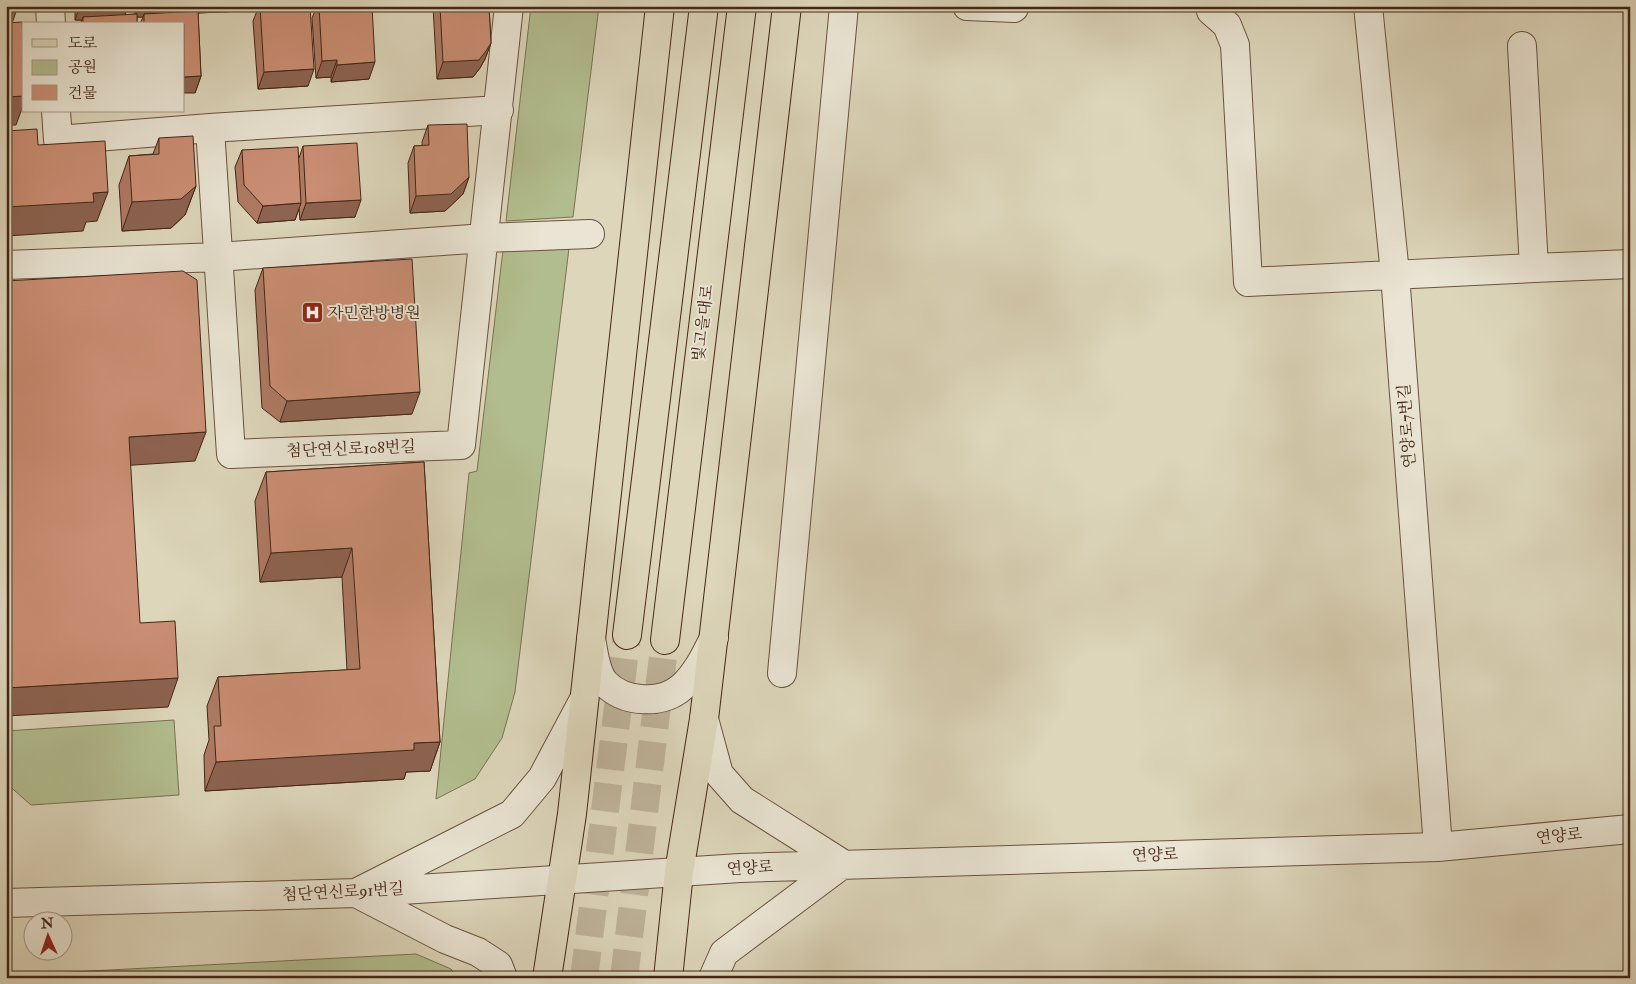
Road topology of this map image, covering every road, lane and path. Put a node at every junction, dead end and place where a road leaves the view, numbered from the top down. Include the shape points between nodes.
1 (50, 6) edge
2 (509, 6) edge
3 (660, 6) edge
4 (704, 6) edge
5 (742, 6) edge
6 (787, 6) edge
7 (844, 6) edge
8 (967, 6) edge
9 (1368, 6) edge
10 (1014, 8) dead end
11 (1211, 11) dead end
12 (51, 22) edge
13 (1522, 46) dead end
14 (498, 110) junction
15 (56, 112) edge
16 (210, 128) junction
17 (590, 234) dead end
18 (484, 238) junction
19 (218, 257) junction
20 (1630, 264) edge
21 (6, 265) edge
22 (1534, 268) junction
23 (1395, 274) junction
24 (590, 632) junction
25 (627, 635) tunnel mouth
26 (714, 638) junction
27 (665, 640) tunnel mouth
28 (782, 673) dead end
29 (583, 701) junction
30 (704, 719) junction
31 (1630, 829) edge
32 (1438, 847) junction
33 (843, 864) junction
34 (679, 872) junction
35 (564, 879) junction
36 (356, 892) junction
37 (6, 903) edge
38 (503, 978) edge
39 (548, 978) edge
40 (668, 978) edge
41 (713, 978) edge

1 - 12 street
2 - 14 street, 첨단연신로108번길
3 - 24 main road
4 - 25 main road
5 - 27 main road, 빛고을대로
6 - 26 main road
7 - 28 street
8 - 10 street
9 - 23 street, 연양로7번길
11 - 23 street via 1227,25 1235,45 1248,282
13 - 22 street
14 - 16 street
14 - 18 street, 첨단연신로108번길
15 - 16 street via 45,141
16 - 19 street, 첨단연신로108번길
17 - 18 street
18 - 19 street
18 - 19 street, 첨단연신로108번길 via 461,445 231,454
19 - 21 street
20 - 22 street
22 - 23 street
23 - 32 street, 연양로7번길
24 - 26 street via 595,661 604,682 621,694 641,700 662,699 681,688 698,670
24 - 29 main road
26 - 30 main road
29 - 35 main road
29 - 36 street via 542,778 512,814
30 - 33 street via 719,774 742,800
30 - 34 main road
31 - 32 street, 연양로
32 - 33 street, 연양로
33 - 34 street, 연양로
33 - 41 street via 724,954
34 - 35 street, 첨단연신로91번길
34 - 40 main road
35 - 36 street, 첨단연신로91번길
35 - 39 main road
36 - 37 street, 첨단연신로91번길
36 - 38 street via 445,939 478,952 498,965

